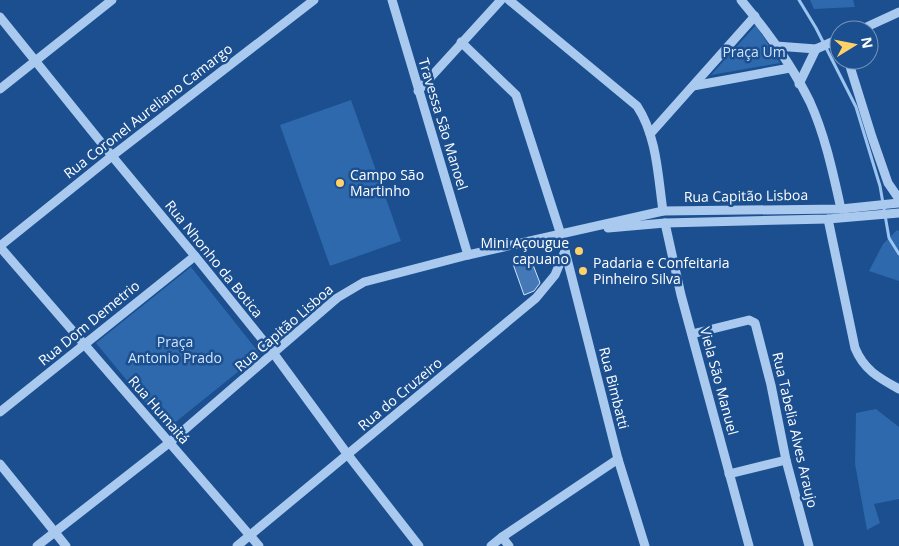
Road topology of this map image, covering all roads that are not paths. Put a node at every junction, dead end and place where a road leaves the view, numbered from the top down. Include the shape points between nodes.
1 (314, 0) edge
2 (392, 0) edge
3 (501, 0) edge
4 (508, 0) edge
5 (741, 0) edge
6 (107, 2) edge
7 (899, 12) edge
8 (755, 16) junction
9 (0, 17) edge
10 (879, 21) edge
11 (461, 42) junction
12 (829, 44) edge
13 (776, 46) junction
14 (818, 49) junction
15 (35, 62) junction
16 (790, 68) junction
17 (851, 70) edge
18 (800, 84) junction
19 (693, 86) junction
20 (0, 89) edge
21 (418, 91) junction
22 (650, 134) junction
23 (112, 156) junction
24 (896, 206) edge
25 (841, 209) junction
26 (663, 211) junction
27 (868, 211) junction
28 (828, 219) junction
29 (665, 223) junction
30 (596, 227) junction
31 (561, 235) junction
32 (0, 246) edge
33 (565, 250) junction
34 (468, 255) junction
35 (195, 256) junction
36 (692, 334) junction
37 (83, 344) junction
38 (274, 354) junction
39 (899, 389) edge
40 (0, 412) edge
41 (169, 443) junction
42 (348, 455) junction
43 (618, 459) junction
44 (786, 460) junction
45 (0, 464) edge
46 (729, 474) junction
47 (54, 532) junction
48 (250, 534) junction
49 (502, 537) junction
50 (37, 546) edge
51 (66, 546) edge
52 (237, 546) edge
53 (259, 546) edge
54 (419, 546) edge
55 (491, 546) edge
56 (509, 546) edge
57 (645, 546) edge
58 (749, 546) edge
59 (809, 546) edge

1 - 23 street, Rua Coronel Aureliano Camargo
2 - 21 street, Travessa São Manoel
3 - 11 street
4 - 22 street via 637,106
5 - 8 street
6 - 15 street
7 - 10 street
8 - 13 street
8 - 19 street
9 - 15 street, Rua Nhonho da Botica
11 - 21 street
11 - 31 street, Rua Bimbatti via 516,95
12 - 14 street
13 - 14 street
13 - 16 street
14 - 18 street
15 - 20 street
15 - 23 street, Rua Nhonho da Botica
16 - 18 street
16 - 19 street
17 - 24 street
18 - 25 street via 820,129
19 - 22 street
21 - 34 street, Travessa São Manoel
22 - 26 street
23 - 32 street, Rua Coronel Aureliano Camargo
23 - 35 street, Rua Nhonho da Botica
24 - 27 street, Rua Capitão Lisboa
25 - 26 street, Rua Capitão Lisboa
25 - 27 street, Rua Capitão Lisboa
26 - 30 street, Rua Capitão Lisboa
27 - 28 street, Rua Capitão Lisboa
28 - 29 street, Rua Capitão Lisboa
28 - 39 street via 860,360 869,370
29 - 30 street, Rua Capitão Lisboa
29 - 36 street, Viela São Manuel
30 - 31 street, Rua Capitão Lisboa
31 - 33 street, Rua Bimbatti
31 - 34 street, Rua Capitão Lisboa
32 - 37 street, Rua Humaitá
33 - 42 street, Rua do Cruzeiro via 554,275 536,298
33 - 43 street, Rua Bimbatti
34 - 38 street, Rua Capitão Lisboa via 364,282 337,298
35 - 37 street, Rua Dom Demetrio
35 - 38 street, Rua Nhonho da Botica
36 - 44 street, Rua Tabelia Alves Araujo via 753,320
36 - 46 street, Viela São Manuel
37 - 40 street, Rua Dom Demetrio
37 - 41 street, Rua Humaitá
38 - 41 street, Rua Capitão Lisboa
38 - 42 street, Rua Nhonho da Botica
41 - 47 street, Rua Capitão Lisboa
41 - 48 street, Rua Humaitá
42 - 48 street, Rua do Cruzeiro
42 - 54 street, Rua Nhonho da Botica
43 - 49 street
43 - 57 street, Rua Bimbatti
44 - 46 street
44 - 59 street, Rua Tabelia Alves Araujo
45 - 47 street
46 - 58 street, Viela São Manuel
47 - 50 street, Rua Capitão Lisboa
47 - 51 street
48 - 52 street, Rua do Cruzeiro
48 - 53 street, Rua Humaitá
49 - 55 street
49 - 56 street

